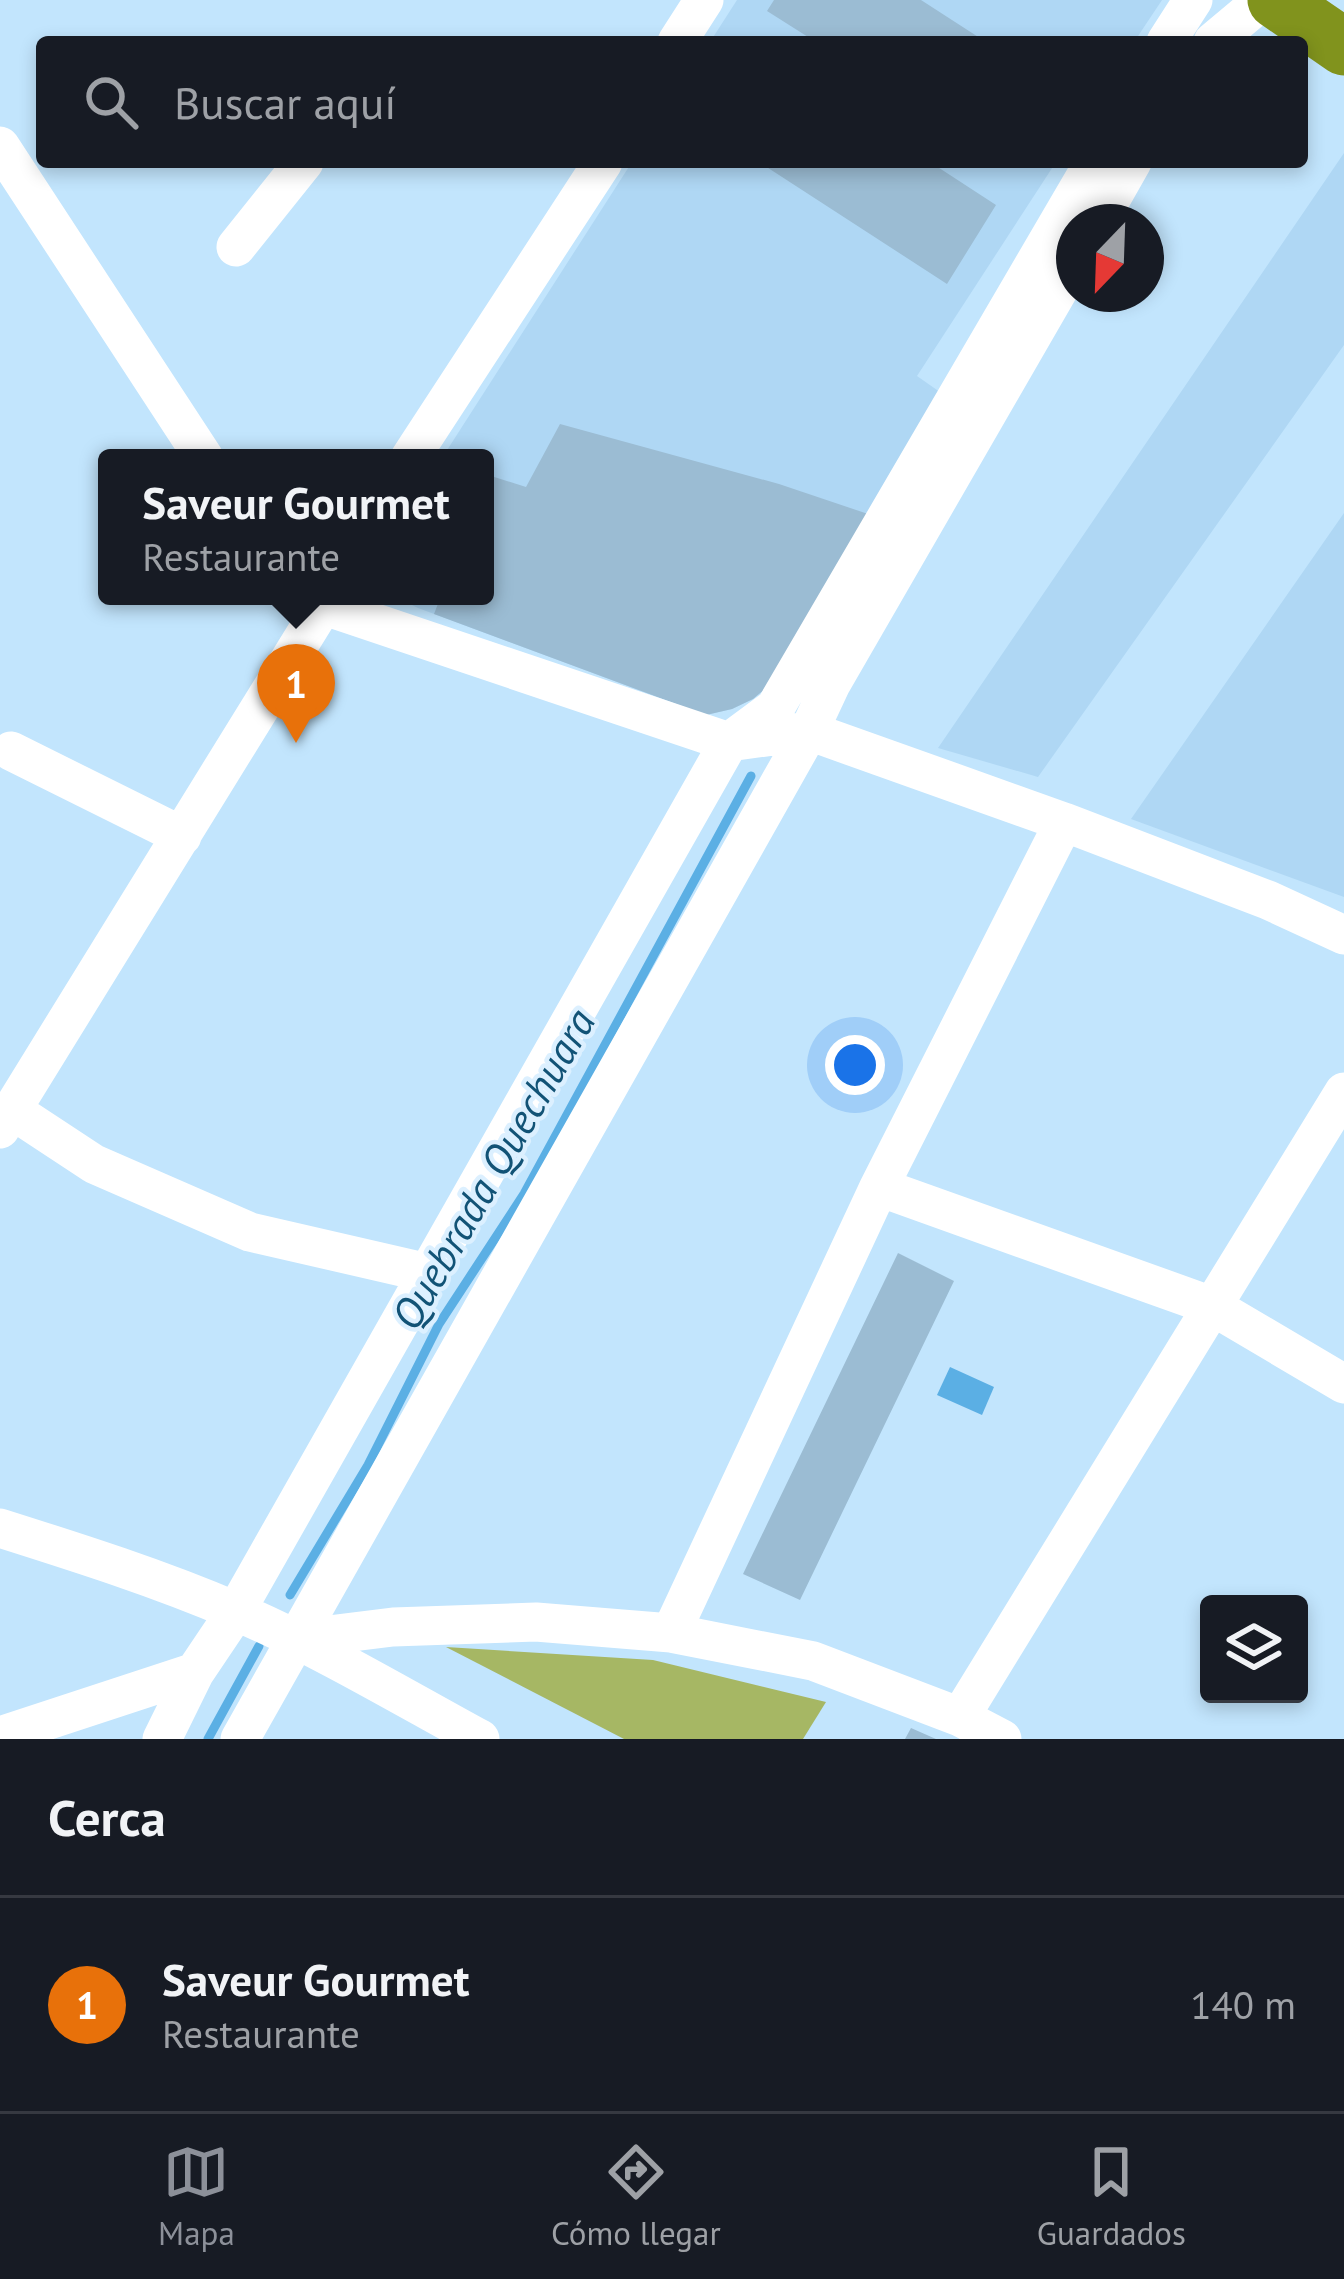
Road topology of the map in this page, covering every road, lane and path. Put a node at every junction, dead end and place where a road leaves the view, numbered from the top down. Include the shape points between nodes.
1 (704, 0) edge
2 (1193, 0) edge
3 (1264, 0) edge
4 (1276, 0) edge
5 (681, 36) edge
6 (1170, 36) edge
7 (1221, 36) edge
8 (1344, 47) edge
9 (0, 146) edge
10 (299, 168) edge
11 (591, 168) edge
12 (1090, 168) edge
13 (1129, 168) edge
14 (1108, 204) edge
15 (236, 247) dead end
16 (1056, 294) edge
17 (198, 449) edge
18 (416, 449) edge
19 (325, 605) edge
20 (338, 605) edge
21 (809, 730) junction
22 (729, 742) junction
23 (11, 751) dead end
24 (1064, 821) junction
25 (182, 836) junction
26 (1344, 935) edge
27 (17, 1065) edge
28 (1344, 1092) edge
29 (6, 1119) edge
30 (880, 1187) junction
31 (428, 1273) junction
32 (1212, 1306) junction
33 (1344, 1384) edge
34 (0, 1528) edge
35 (236, 1611) junction
36 (671, 1634) junction
37 (296, 1639) junction
38 (195, 1672) junction
39 (960, 1717) junction
40 (0, 1736) edge
41 (162, 1739) edge
42 (240, 1739) edge
43 (480, 1739) edge
44 (1002, 1739) edge

1 - 5 street
2 - 6 street
3 - 7 street
4 - 8 highway
9 - 17 street
10 - 15 street
11 - 18 street
12 - 22 street via 775,708
13 - 14 street
16 - 21 street
19 - 25 street
20 - 22 street
21 - 22 street
21 - 24 street
21 - 37 street
22 - 31 street
23 - 25 street
24 - 26 street
24 - 30 street
25 - 27 street
27 - 29 street
28 - 32 street
29 - 31 street via 250,1232
30 - 32 street
30 - 36 street
31 - 35 street
32 - 33 street
32 - 39 street
34 - 35 street
35 - 37 street
35 - 38 street
36 - 37 street via 536,1622
36 - 39 street via 813,1660
37 - 42 street
37 - 43 street
38 - 40 street
38 - 41 street
39 - 44 street

